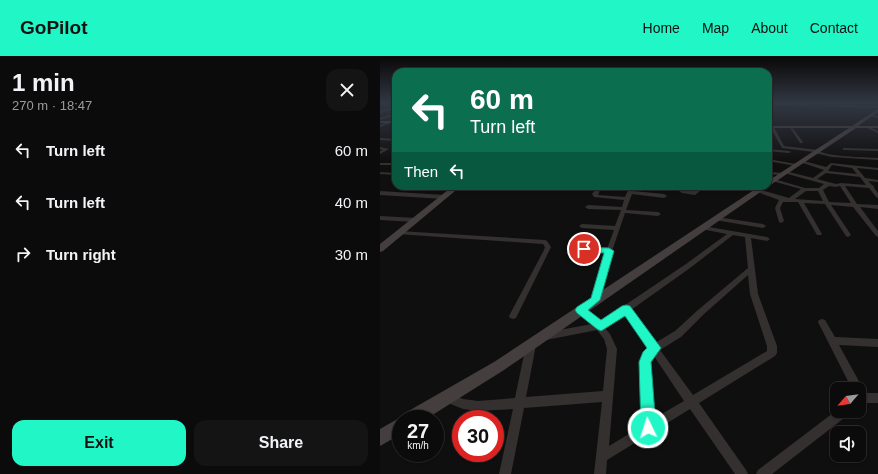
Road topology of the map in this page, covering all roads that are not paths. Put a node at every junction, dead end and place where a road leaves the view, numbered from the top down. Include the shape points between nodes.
1 (392, 123) edge
2 (861, 123) edge
3 (380, 126) edge
4 (772, 127) edge
5 (790, 127) junction
6 (855, 127) junction
7 (868, 127) junction
8 (878, 127) edge
9 (772, 130) edge
10 (878, 132) edge
11 (380, 140) edge
12 (392, 140) edge
13 (801, 142) dead end
14 (380, 148) edge
15 (844, 149) dead end
16 (772, 150) edge
17 (878, 150) edge
18 (815, 152) junction
19 (380, 153) edge
20 (835, 156) junction
21 (878, 159) edge
22 (772, 160) edge
23 (799, 163) junction
24 (380, 164) edge
25 (392, 164) edge
26 (831, 164) junction
27 (853, 166) junction
28 (878, 169) edge
29 (826, 170) junction
30 (380, 173) edge
31 (772, 173) edge
32 (784, 173) junction
33 (392, 174) edge
34 (863, 178) junction
35 (813, 180) junction
36 (878, 181) edge
37 (772, 182) edge
38 (828, 184) junction
39 (841, 184) junction
40 (772, 186) edge
41 (872, 187) junction
42 (805, 189) junction
43 (452, 190) edge
44 (598, 190) edge
45 (682, 190) edge
46 (697, 190) edge
47 (760, 190) edge
48 (772, 190) edge
49 (820, 190) junction
50 (629, 192) edge
51 (380, 193) edge
52 (664, 196) dead end
53 (878, 196) edge
54 (444, 197) junction
55 (788, 200) junction
56 (800, 201) junction
57 (827, 203) junction
58 (855, 205) junction
59 (588, 207) dead end
60 (878, 207) edge
61 (623, 210) junction
62 (658, 214) dead end
63 (380, 218) edge
64 (717, 219) junction
65 (416, 220) junction
66 (781, 221) dead end
67 (582, 226) dead end
68 (763, 226) dead end
69 (617, 228) junction
70 (703, 228) junction
71 (399, 233) junction
72 (732, 233) junction
73 (819, 234) dead end
74 (848, 235) dead end
75 (878, 235) edge
76 (748, 236) junction
77 (766, 239) dead end
78 (571, 248) dead end
79 (380, 249) edge
80 (609, 251) junction
81 (751, 269) junction
82 (595, 300) junction
83 (626, 309) junction
84 (580, 310) junction
85 (513, 316) dead end
86 (822, 322) dead end
87 (601, 326) junction
88 (541, 337) junction
89 (831, 341) junction
90 (878, 343) edge
91 (531, 344) junction
92 (655, 348) junction
93 (853, 382) edge
94 (607, 396) junction
95 (447, 397) junction
96 (866, 398) edge
97 (878, 398) edge
98 (690, 402) junction
99 (519, 403) junction
100 (426, 410) edge
101 (835, 418) edge
102 (648, 428) junction
103 (392, 431) edge
104 (380, 438) edge
105 (603, 456) junction
106 (504, 474) edge
107 (600, 474) edge
108 (742, 474) edge
109 (762, 474) edge

1 - 3 street
2 - 6 main road
4 - 5 main road
5 - 6 main road
5 - 13 street
6 - 7 main road
6 - 18 main road
7 - 8 main road
7 - 10 street
9 - 18 street via 783,147
11 - 12 street
14 - 19 street via 387,149
15 - 17 street
16 - 18 street
18 - 20 street
18 - 23 main road
20 - 21 street
20 - 26 street
22 - 23 street
23 - 29 street
23 - 32 main road
24 - 25 street
26 - 27 street
26 - 29 street
27 - 28 street
27 - 34 street
29 - 34 street
29 - 35 street
30 - 33 street
31 - 32 street
32 - 35 street
32 - 37 main road
34 - 36 street
34 - 41 street
35 - 38 street
38 - 39 street
38 - 49 street
39 - 41 street
39 - 58 street
40 - 42 street
41 - 53 street
42 - 49 street
42 - 55 street
43 - 54 main road
44 - 50 street via 596,196
45 - 46 street via 695,193
47 - 64 main road
48 - 55 street
49 - 57 street
50 - 52 street
50 - 61 street
51 - 54 street
54 - 65 main road
55 - 56 street
55 - 66 street via 781,201 777,206
56 - 57 street
56 - 73 street
57 - 58 street
57 - 74 street
58 - 60 street
58 - 75 street
59 - 61 street
61 - 62 street
61 - 69 street
63 - 65 street
64 - 68 street
64 - 70 main road
65 - 71 main road
67 - 69 street
69 - 80 street
70 - 72 street
70 - 82 main road
71 - 79 main road
71 - 85 street via 545,242 547,250
72 - 76 street
72 - 83 street
76 - 77 street
76 - 81 street
78 - 80 street
80 - 82 street
81 - 92 street via 678,334
81 - 98 street via 754,294 772,346 772,353
82 - 84 main road
83 - 87 street
83 - 92 street
84 - 87 street
84 - 88 main road
86 - 89 street
87 - 88 street
87 - 94 street via 612,349
88 - 91 main road
89 - 90 street
89 - 93 street
91 - 95 main road
91 - 99 street
92 - 98 street
92 - 102 street via 645,362
94 - 99 street
94 - 105 street
95 - 99 street via 470,406
95 - 100 main road
96 - 97 street
98 - 102 street
98 - 108 street
99 - 106 street
101 - 109 street
102 - 105 street
103 - 104 main road
105 - 107 street

